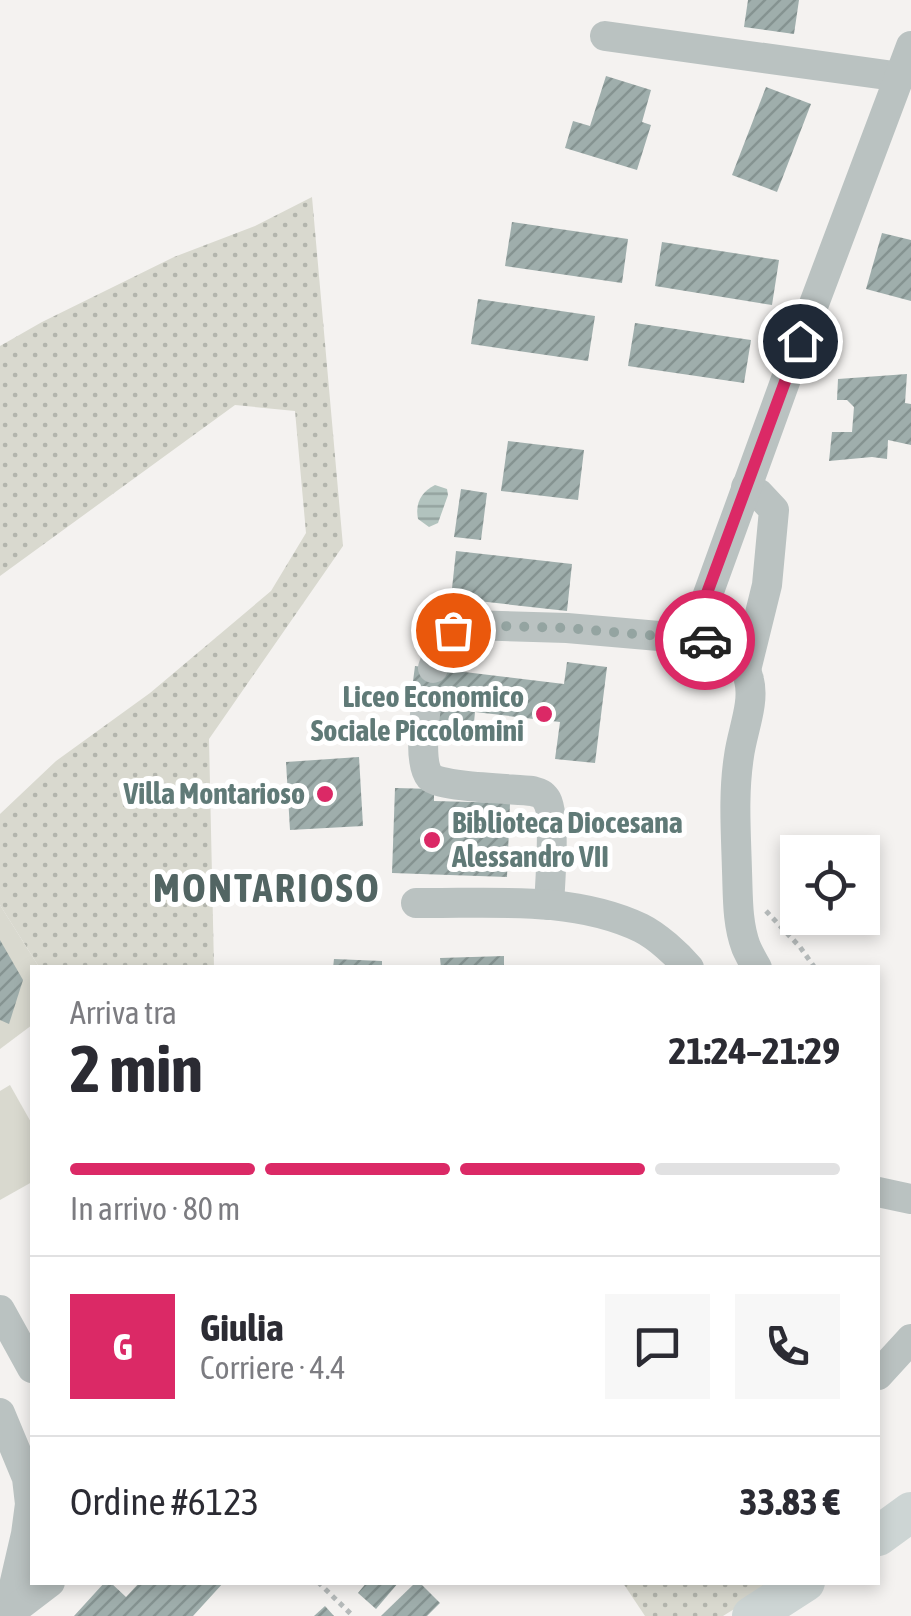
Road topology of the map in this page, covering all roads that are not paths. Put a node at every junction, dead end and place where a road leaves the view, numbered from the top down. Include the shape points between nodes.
1 (605, 36) dead end
2 (911, 46) edge
3 (901, 77) junction
4 (746, 487) junction
5 (705, 640) junction
6 (434, 668) dead end
7 (746, 670) junction
8 (426, 706) dead end
9 (416, 902) dead end
10 (550, 905) junction
11 (686, 965) edge
12 (756, 965) edge
13 (880, 1192) edge
14 (911, 1199) edge
15 (0, 1310) edge
16 (911, 1339) edge
17 (30, 1364) edge
18 (880, 1372) edge
19 (3, 1427) edge
20 (911, 1512) edge
21 (880, 1535) edge
22 (46, 1585) edge
23 (799, 1585) edge
24 (7, 1616) edge
25 (752, 1616) edge

1 - 3 street
2 - 3 street
3 - 4 street
4 - 5 street via 700,612
4 - 7 street via 774,510 767,585
5 - 6 street via 470,625 444,638
5 - 7 street
7 - 12 street via 750,695 735,801 744,941
8 - 10 street via 424,754 431,778 532,791 548,801
9 - 10 street
10 - 11 street via 644,929
13 - 14 street
15 - 17 street
16 - 18 street
19 - 24 street via 27,1478 30,1504
20 - 21 main road
22 - 24 street
23 - 25 main road

